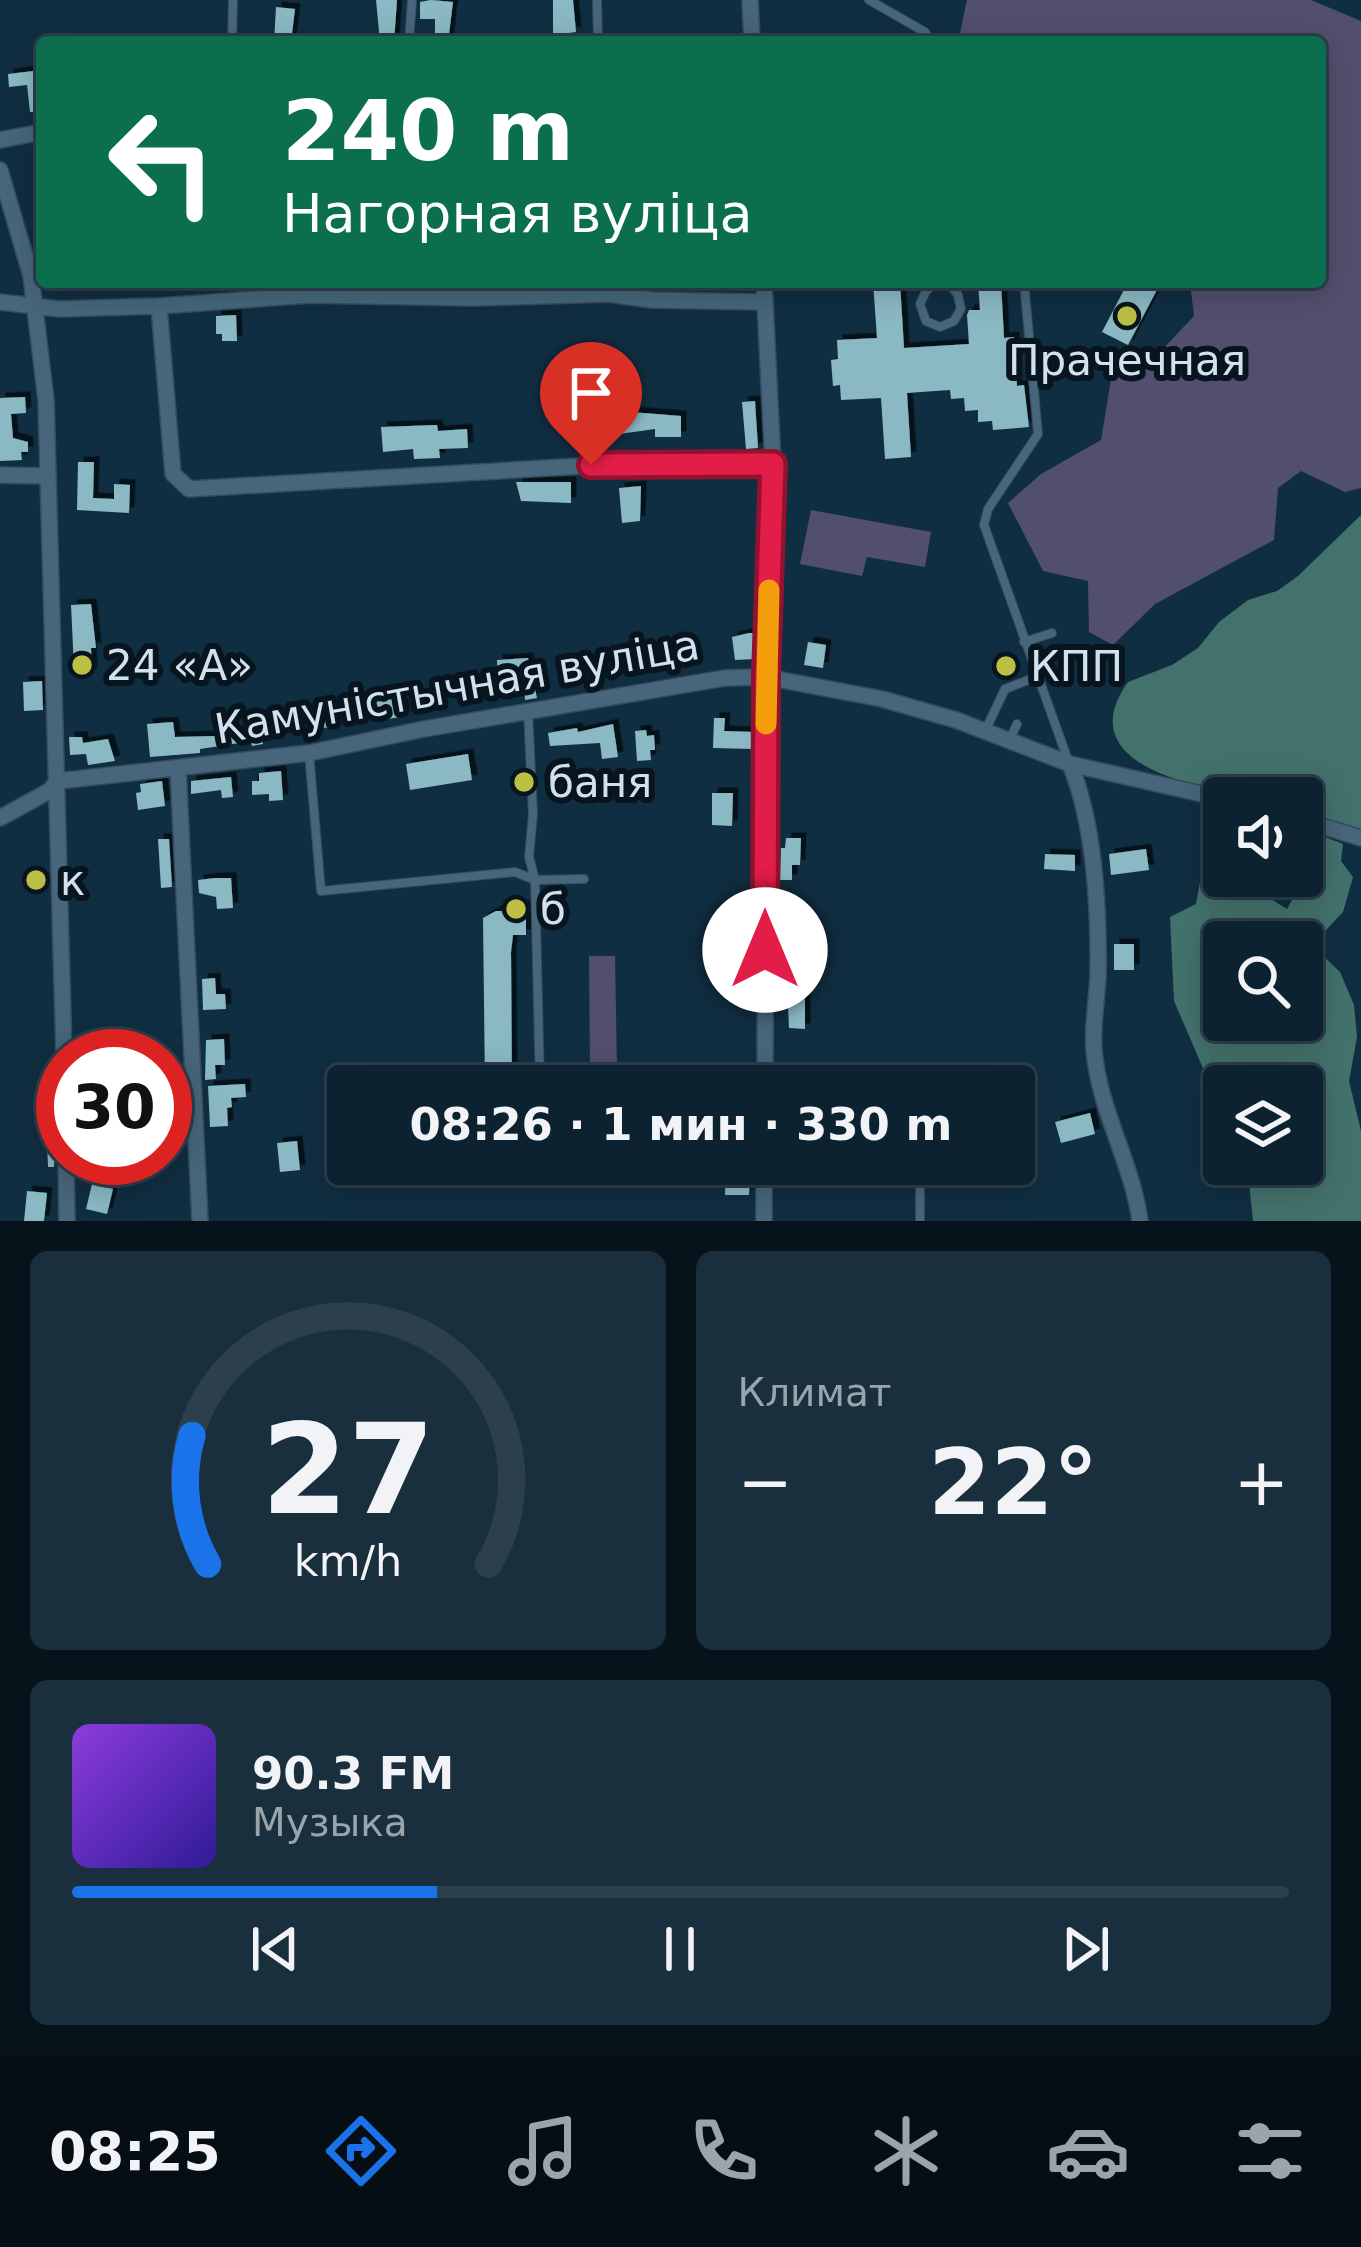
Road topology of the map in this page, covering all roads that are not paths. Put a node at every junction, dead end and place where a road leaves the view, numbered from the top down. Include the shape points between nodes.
1 (233, 0) edge
2 (412, 0) edge
3 (596, 0) edge
4 (751, 0) edge
5 (869, 0) edge
6 (232, 36) edge
7 (409, 36) edge
8 (598, 36) edge
9 (752, 36) edge
10 (928, 36) edge
11 (36, 133) edge
12 (0, 140) edge
13 (0, 170) edge
14 (764, 288) edge
15 (930, 288) edge
16 (953, 288) edge
17 (1025, 288) edge
18 (0, 302) edge
19 (765, 302) junction
20 (159, 306) junction
21 (35, 307) junction
22 (773, 464) junction
23 (0, 475) edge
24 (46, 476) junction
25 (1052, 633) dead end
26 (1024, 642) junction
27 (766, 677) junction
28 (1036, 677) junction
29 (528, 712) junction
30 (1017, 724) dead end
31 (985, 731) junction
32 (1009, 740) junction
33 (309, 753) junction
34 (1070, 764) junction
35 (178, 769) junction
36 (58, 782) junction
37 (1203, 794) edge
38 (0, 818) edge
39 (1323, 826) edge
40 (1357, 837) edge
41 (584, 879) dead end
42 (535, 880) junction
43 (63, 1029) edge
44 (539, 1065) edge
45 (765, 1065) edge
46 (66, 1185) edge
47 (764, 1185) edge
48 (920, 1190) dead end
49 (67, 1221) edge
50 (200, 1221) edge
51 (764, 1221) edge
52 (920, 1221) edge
53 (1140, 1221) edge

1 - 6 lane
2 - 7 lane
3 - 8 lane
4 - 9 street
5 - 10 lane
11 - 12 street
13 - 21 street
14 - 19 street
15 - 16 lane via 920,304 926,321 940,326 961,309
17 - 26 lane via 1038,434 984,525
18 - 21 street
19 - 20 street via 310,295
19 - 22 street
20 - 21 street
20 - 22 street via 173,473 189,489 633,463
21 - 24 street
22 - 27 street
23 - 24 street
24 - 36 street
25 - 26 lane
26 - 28 lane
27 - 29 street, Камуністычная вуліца
27 - 31 street, Камуністычная вуліца via 882,699
27 - 45 street
28 - 31 lane via 1006,689
28 - 34 lane
29 - 33 street, Камуністычная вуліца
29 - 42 lane
30 - 32 lane
31 - 32 street, Камуністычная вуліца
32 - 34 street, Камуністычная вуліца
33 - 35 street, Камуністычная вуліца
33 - 42 lane via 322,892 515,872
34 - 37 street, Камуністычная вуліца
34 - 53 street via 1083,804 1098,928 1094,1048
35 - 36 street, Камуністычная вуліца
35 - 50 street
36 - 38 street, Камуністычная вуліца
36 - 43 street
39 - 40 street
41 - 42 lane
42 - 44 lane
46 - 49 street
47 - 51 street
48 - 52 lane

